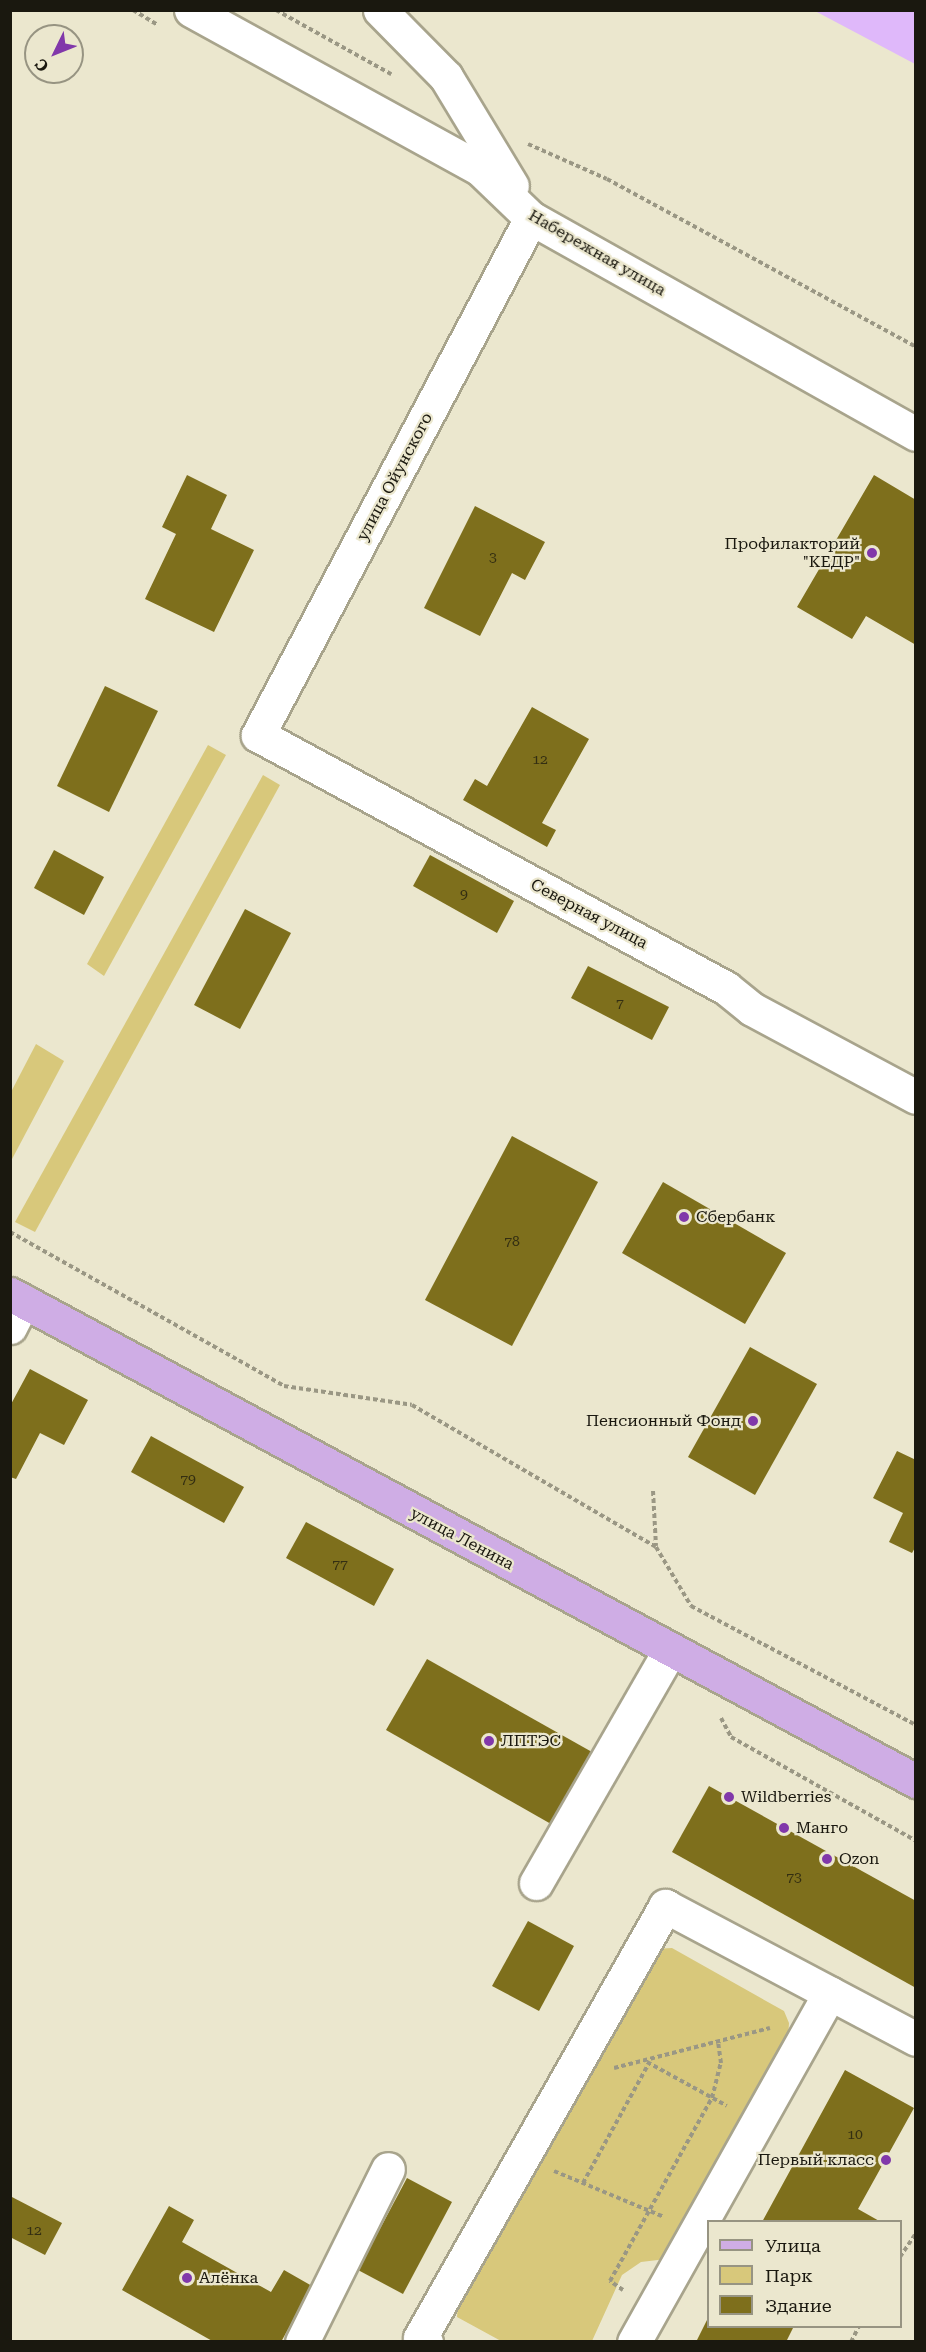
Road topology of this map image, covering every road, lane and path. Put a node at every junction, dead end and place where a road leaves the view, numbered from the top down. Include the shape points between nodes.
1 (191, 10) edge
2 (380, 10) edge
3 (607, 179) dead end
4 (531, 218) junction
5 (915, 347) edge
6 (915, 434) edge
7 (258, 735) joint
8 (915, 1097) edge
9 (10, 1232) edge
10 (15, 1307) edge
11 (653, 1491) dead end
12 (656, 1547) junction
13 (670, 1650) junction
14 (915, 1725) edge
15 (915, 1781) edge
16 (536, 1883) dead end
17 (822, 2007) junction
18 (915, 2039) edge
19 (718, 2041) junction
20 (644, 2060) junction
21 (650, 2063) junction
22 (570, 2073) junction
23 (712, 2098) junction
24 (757, 2124) junction
25 (523, 2157) junction
26 (388, 2169) dead end
27 (583, 2183) junction
28 (649, 2211) junction
29 (695, 2230) junction
30 (915, 2232) edge
31 (902, 2254) edge
32 (858, 2328) edge
33 (639, 2329) edge
34 (302, 2342) edge
35 (426, 2342) edge
36 (850, 2342) edge

1 - 4 street, Набережная улица via 480,169
2 - 4 street via 446,76
3 - 5 path
4 - 6 street, Набережная улица
4 - 7 street, улица Ойунского
7 - 8 street, Северная улица via 726,988 752,1009
9 - 12 path via 284,1386 411,1406
10 - 13 main road, улица Ленина
11 - 12 path
12 - 14 path via 691,1606
13 - 15 main road, улица Ленина
13 - 16 street
17 - 18 street
17 - 19 path via 789,2023
17 - 22 street via 665,1906
17 - 24 street
19 - 20 path
19 - 23 path via 721,2063
20 - 21 path
20 - 22 path via 580,2077
21 - 23 path
21 - 27 path
22 - 25 street
23 - 24 path
23 - 28 path
24 - 29 street
25 - 27 path
25 - 35 street via 420,2338
26 - 34 street
27 - 28 path
28 - 29 path
28 - 33 path via 610,2281 618,2285
29 - 33 street
30 - 31 path
32 - 36 path

